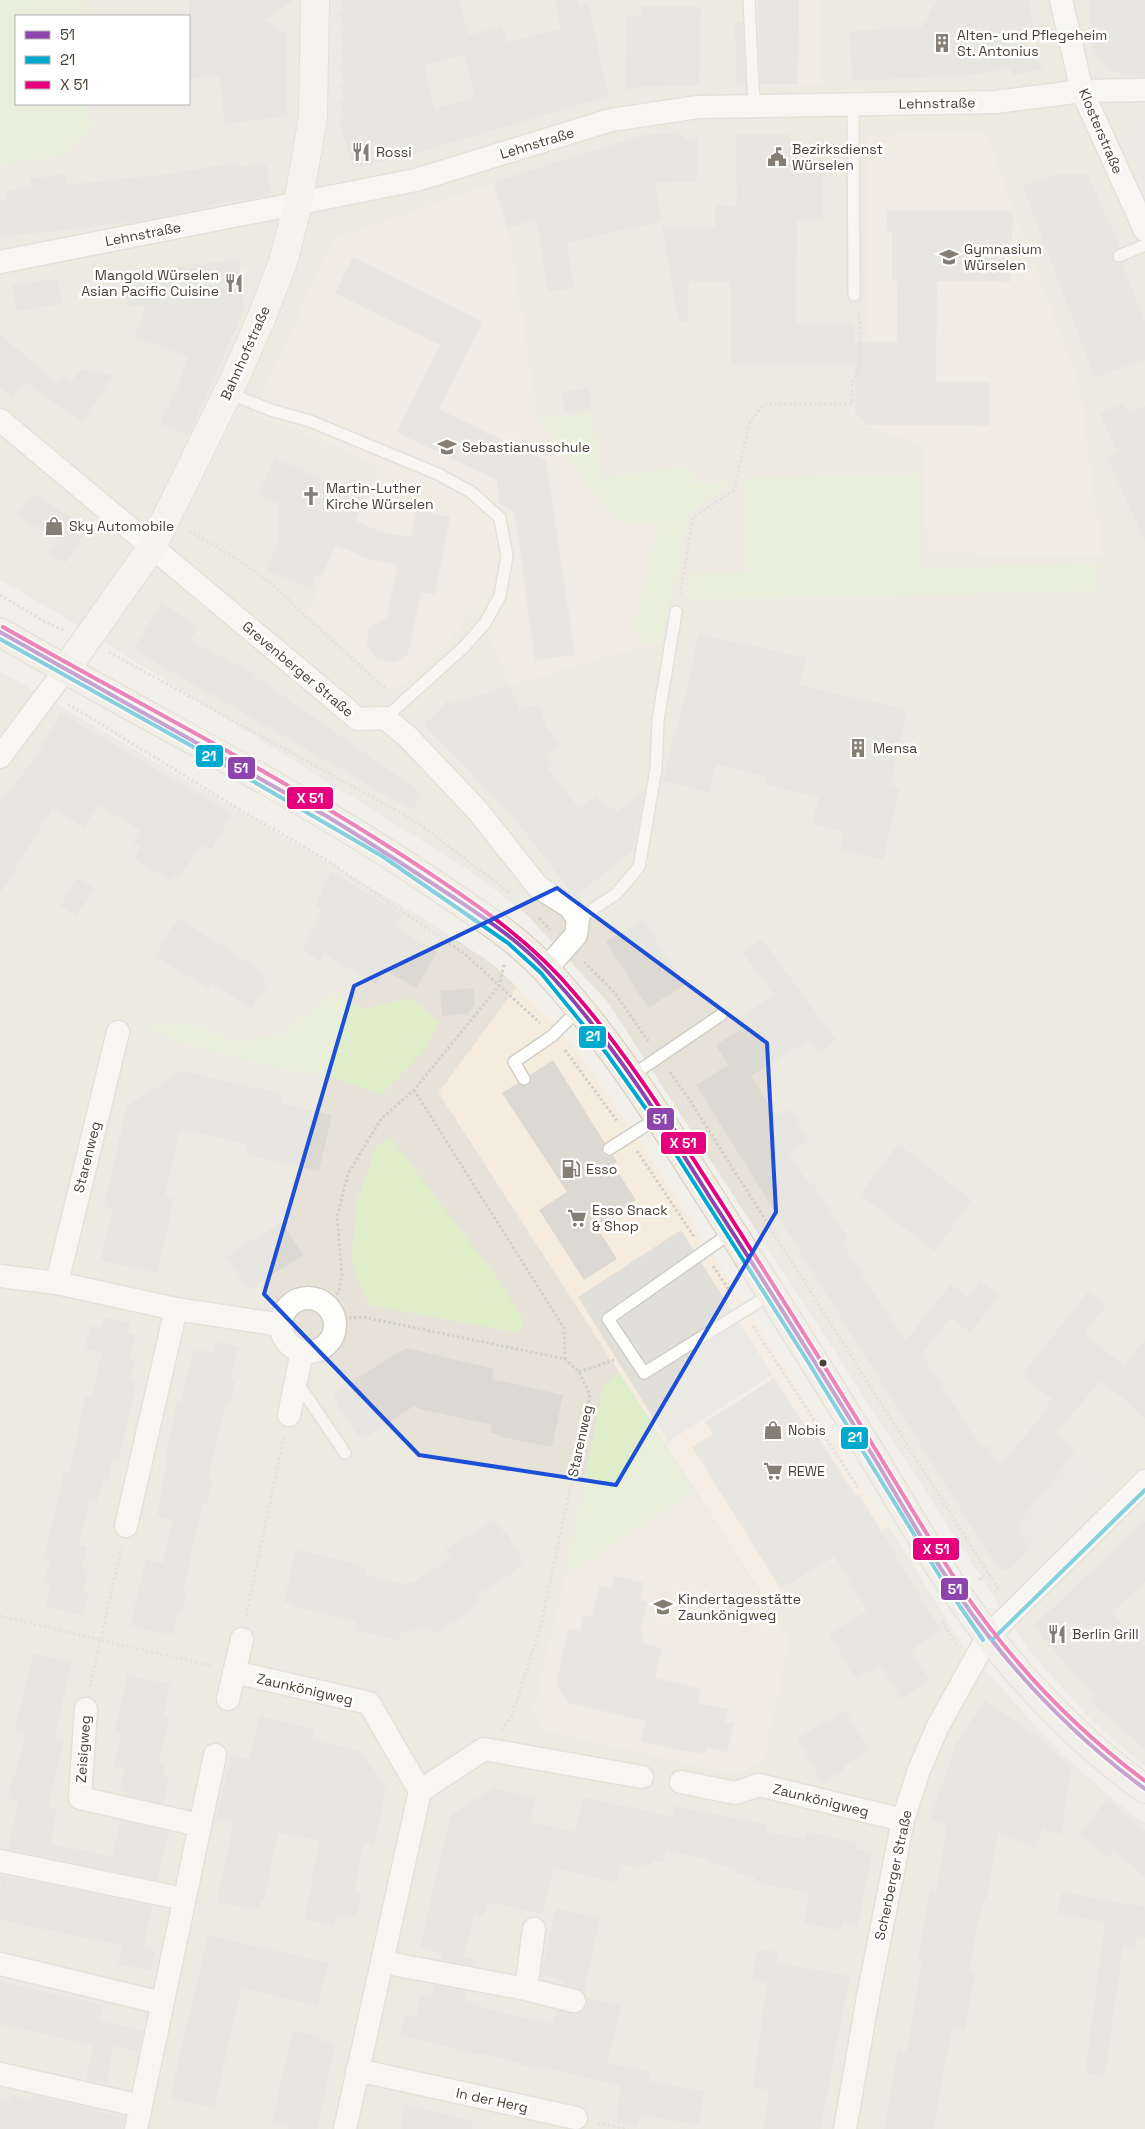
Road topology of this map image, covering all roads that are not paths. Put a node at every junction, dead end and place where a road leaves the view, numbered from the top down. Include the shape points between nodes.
1 (315, 0) edge
2 (749, 0) edge
3 (1061, 0) edge
4 (1145, 90) edge
5 (1082, 92) junction
6 (853, 104) junction
7 (754, 106) junction
8 (298, 204) junction
9 (1145, 230) edge
10 (1145, 245) edge
11 (1119, 256) dead end
12 (0, 262) edge
13 (854, 295) road end
14 (228, 393) junction
15 (3, 426) edge
16 (152, 548) junction
17 (676, 612) road end
18 (0, 632) edge
19 (66, 669) junction
20 (385, 718) junction
21 (0, 757) edge
22 (578, 919) junction
23 (546, 969) junction
24 (579, 1009) junction
25 (721, 1015) dead end
26 (118, 1032) dead end
27 (631, 1076) junction
28 (524, 1079) dead end
29 (659, 1117) junction
30 (609, 1149) dead end
31 (732, 1232) junction
32 (0, 1276) edge
33 (57, 1283) junction
34 (771, 1294) junction
35 (176, 1309) junction
36 (282, 1325) junction
37 (302, 1351) junction
38 (296, 1380) junction
39 (289, 1415) road end
40 (345, 1453) dead end
41 (1145, 1481) edge
42 (126, 1526) dead end
43 (988, 1636) junction
44 (242, 1638) road end
45 (234, 1672) junction
46 (228, 1699) dead end
47 (86, 1708) road end
48 (215, 1755) dead end
49 (642, 1777) dead end
50 (681, 1782) dead end
51 (1145, 1789) edge
52 (420, 1791) junction
53 (903, 1820) junction
54 (199, 1825) junction
55 (0, 1861) edge
56 (184, 1900) junction
57 (534, 1929) dead end
58 (382, 1962) junction
59 (0, 1964) edge
60 (526, 1988) junction
61 (574, 2002) dead end
62 (162, 2003) junction
63 (357, 2070) junction
64 (0, 2074) edge
65 (142, 2106) junction
66 (576, 2118) road end
67 (136, 2129) edge
68 (345, 2129) edge
69 (845, 2129) edge

1 - 8 street, Bahnhofstraße via 313,117
2 - 7 lane
3 - 5 street, Klosterstraße
4 - 5 street, Lehnstraße
5 - 6 street, Lehnstraße via 996,102
5 - 9 street, Klosterstraße
6 - 7 street, Lehnstraße
6 - 13 lane
7 - 8 street, Lehnstraße via 698,107 610,120 416,180
8 - 12 street, Lehnstraße
8 - 14 street, Bahnhofstraße via 283,262
10 - 11 lane
14 - 16 street, Bahnhofstraße
14 - 20 lane via 310,421 438,474 471,492 500,518 507,557 500,596 485,623 464,647
15 - 16 street, Grevenberger Straße
16 - 19 street, Bahnhofstraße
16 - 20 street, Grevenberger Straße via 358,719
17 - 22 lane via 658,720 656,769 639,867 616,894
18 - 19 main road
19 - 21 street
19 - 23 main road via 385,851 512,938
20 - 22 street via 407,736 478,811 538,887 570,907
22 - 23 street via 576,935
23 - 24 main road
24 - 27 main road
24 - 28 lane via 552,1036 514,1062
25 - 27 lane
26 - 33 street, Starenweg
27 - 29 main road
29 - 30 lane
29 - 31 main road
31 - 34 main road
31 - 34 lane via 608,1318 644,1373
32 - 33 street
33 - 35 street
34 - 43 main road via 949,1580
35 - 36 street
35 - 42 street
36 - 37 street via 287,1342
36 - 37 street via 288,1308 304,1299 321,1301 331,1313 335,1329 327,1344 320,1350
37 - 38 street
38 - 39 street
38 - 40 lane
41 - 43 street, Scherberger Straße
43 - 51 main road via 1032,1688 1082,1739
43 - 53 street, Scherberger Straße via 938,1726
44 - 45 street
45 - 46 street
45 - 52 street, Zaunkönigweg via 369,1703
47 - 54 street, Zeisigweg via 80,1798
48 - 54 street
49 - 52 street via 484,1749
50 - 53 street, Zaunkönigweg via 735,1793 758,1785
52 - 58 street
53 - 69 street, Scherberger Straße
54 - 56 street
55 - 56 street
56 - 62 street
57 - 60 street
58 - 60 street
58 - 63 street
59 - 62 street
60 - 61 street
62 - 65 street
63 - 66 street, In der Herg
63 - 68 street
64 - 65 street
65 - 67 street

